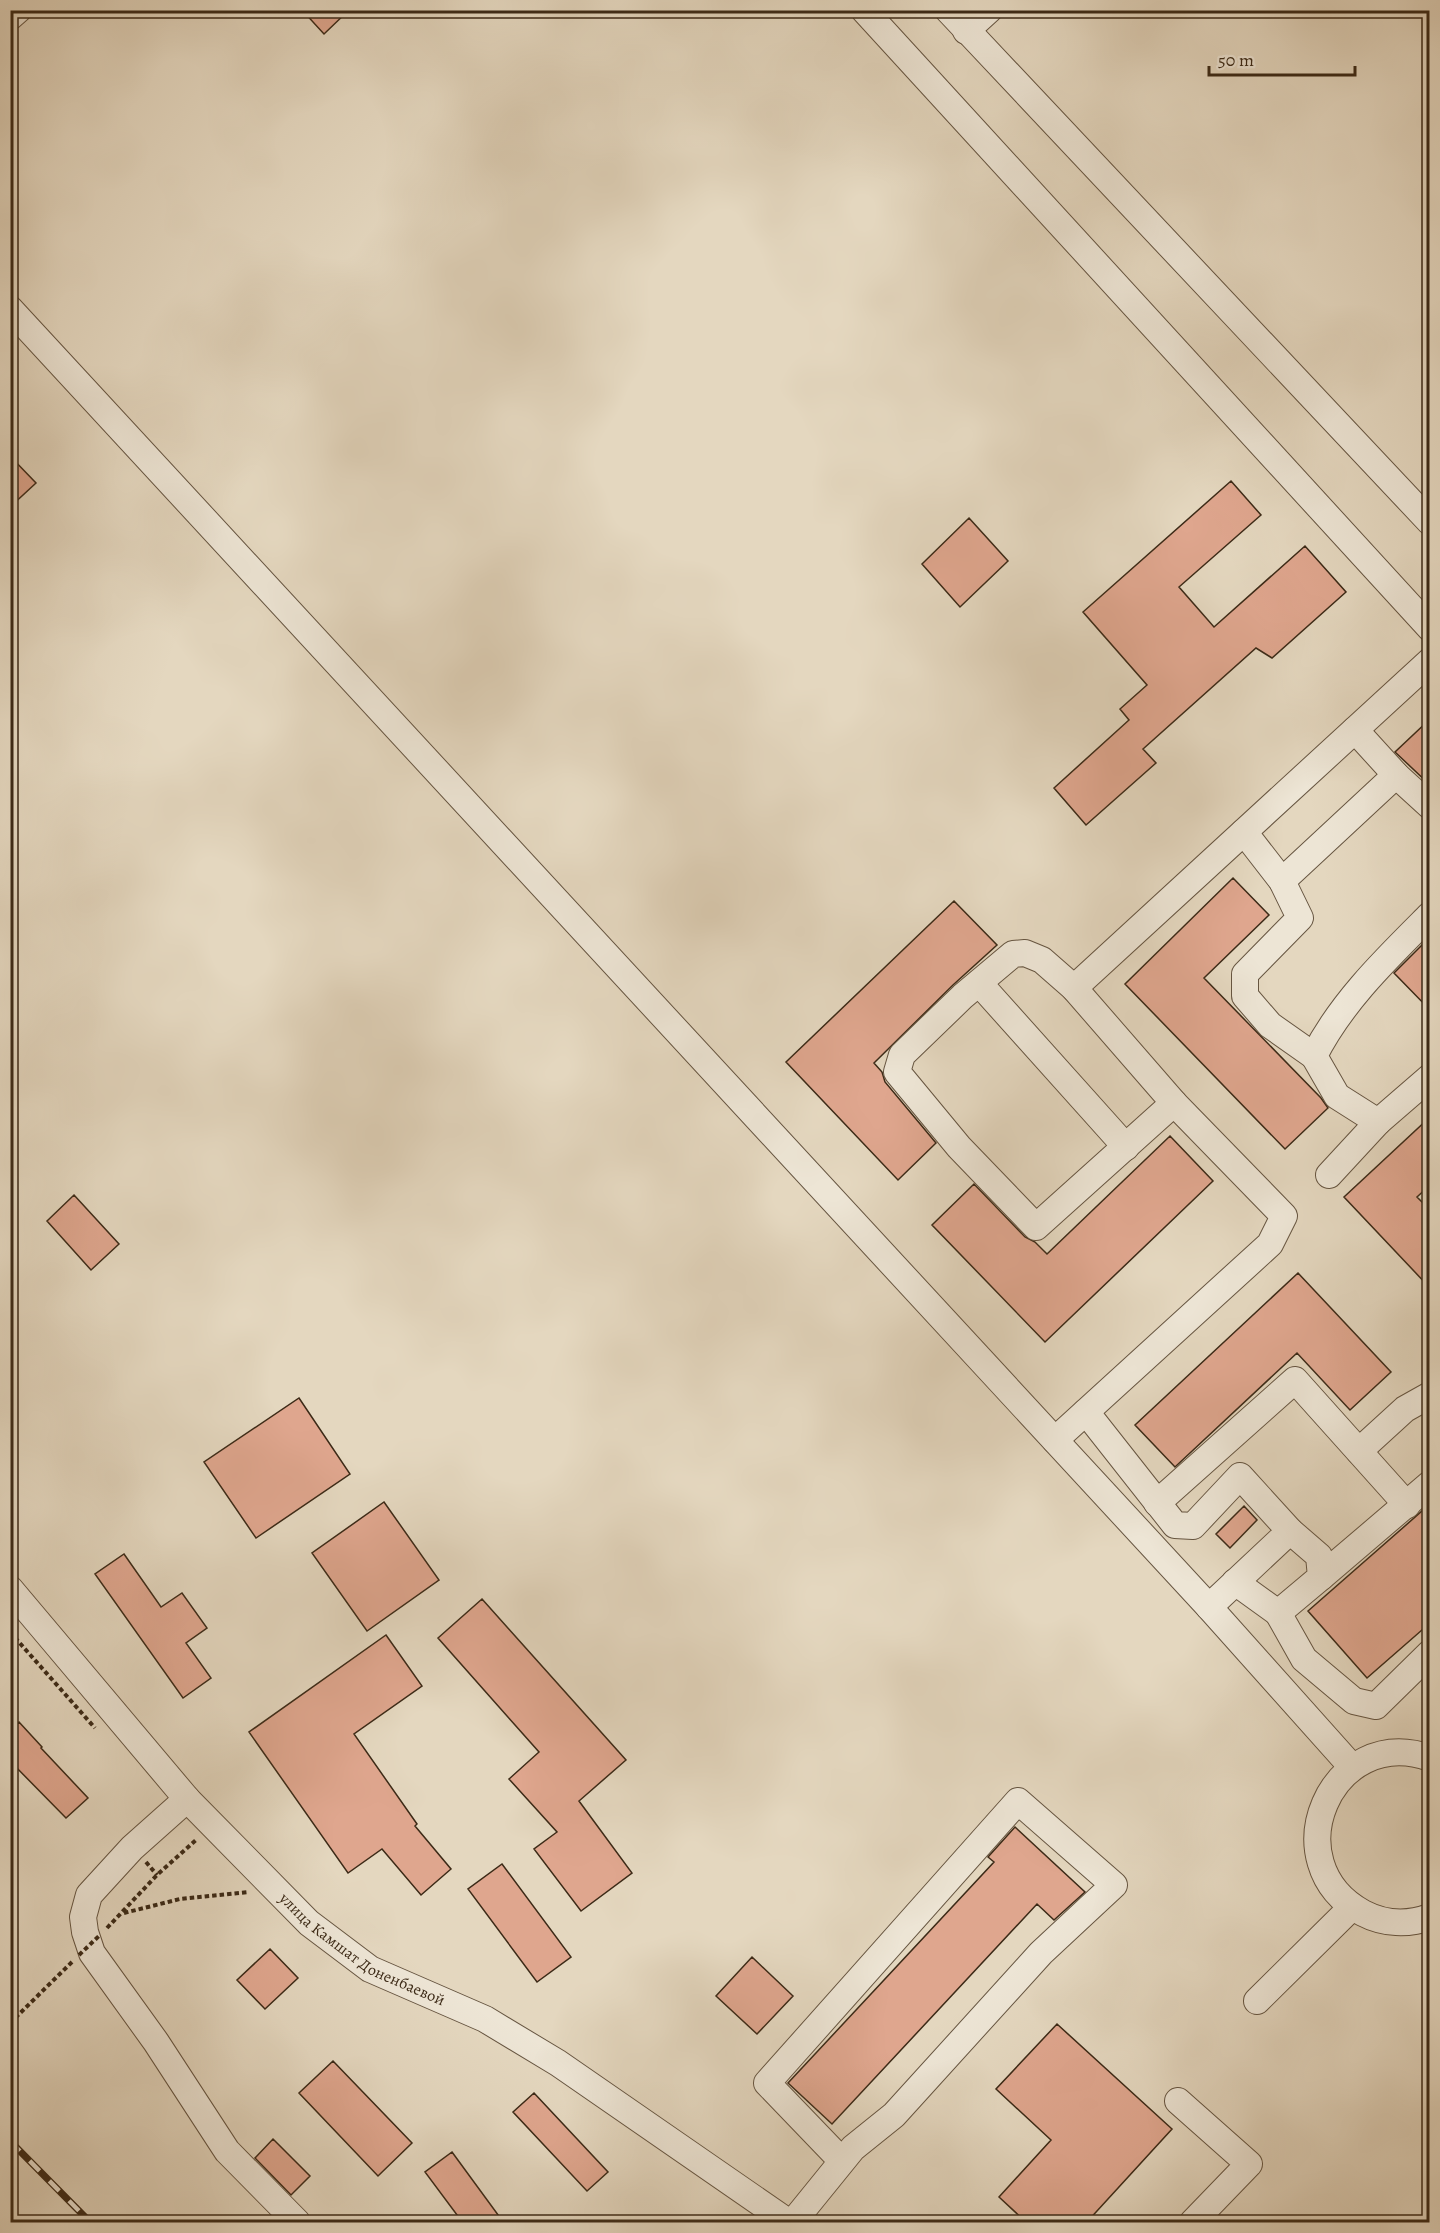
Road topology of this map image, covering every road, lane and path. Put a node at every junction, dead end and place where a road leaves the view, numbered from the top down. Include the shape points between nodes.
1 (18, 10) edge
2 (864, 10) edge
3 (948, 10) edge
4 (989, 10) edge
5 (10, 17) edge
6 (966, 31) junction
7 (10, 309) edge
8 (1430, 522) edge
9 (1430, 628) edge
10 (1430, 661) edge
11 (1355, 730) junction
12 (1396, 775) junction
13 (1430, 806) edge
14 (1244, 832) junction
15 (1282, 881) junction
16 (1430, 915) edge
17 (979, 983) junction
18 (1074, 988) junction
19 (1314, 1056) junction
20 (1430, 1077) edge
21 (1174, 1103) junction
22 (1378, 1122) junction
23 (1126, 1147) junction
24 (1329, 1175) dead end
25 (1430, 1395) edge
26 (1086, 1412) junction
27 (1055, 1440) junction
28 (1215, 1451) junction
29 (1359, 1451) junction
30 (1240, 1476) junction
31 (1430, 1484) edge
32 (1157, 1503) junction
33 (1407, 1505) junction
34 (1290, 1531) junction
35 (1321, 1577) junction
36 (1235, 1582) junction
37 (10, 1589) edge
38 (1209, 1607) junction
39 (1278, 1612) junction
40 (1430, 1653) edge
41 (1430, 1758) edge
42 (1352, 1767) junction
43 (187, 1799) junction
44 (254, 1892) dead end
45 (1352, 1907) junction
46 (1430, 1917) edge
47 (1257, 2001) dead end
48 (10, 2023) edge
49 (1178, 2101) dead end
50 (848, 2155) junction
51 (297, 2223) edge
52 (788, 2223) edge
53 (793, 2223) edge
54 (1193, 2223) edge

1 - 5 street
2 - 9 street
3 - 6 street
4 - 6 street
6 - 8 street
7 - 27 street
10 - 11 street
11 - 12 street
11 - 14 street
12 - 13 street
12 - 15 street
14 - 15 street
14 - 18 street
15 - 19 street via 1300,918 1245,974 1245,996 1270,1025
16 - 19 street via 1347,1005 1327,1030
17 - 18 street via 1012,954 1025,953 1042,960
17 - 23 street
17 - 23 street via 902,1055 897,1072 959,1147 1036,1227
18 - 21 street
19 - 22 street via 1337,1096
20 - 22 street
21 - 23 street
21 - 26 street via 1284,1216 1270,1244
22 - 24 street
25 - 29 street via 1405,1409
26 - 27 street
26 - 32 street
27 - 38 street
28 - 29 street via 1294,1380
28 - 30 street
28 - 32 street
29 - 33 street
30 - 32 street via 1193,1526 1175,1525
30 - 34 street
31 - 33 street
33 - 35 street
34 - 35 street via 1319,1556
34 - 36 street
35 - 39 street
36 - 38 street
36 - 39 street
37 - 43 street, улица Камшат Доненбаевой
38 - 42 street
39 - 40 street via 1304,1659 1354,1701 1376,1706
41 - 42 street via 1395,1752
42 - 45 street via 1333,1786 1321,1810 1316,1837 1320,1864 1332,1888
43 - 51 street via 132,1848 88,1895 83,1917 85,1932 93,1953 227,2151
43 - 52 street, улица Камшат Доненбаевой via 309,1923 370,1969 485,2019 540,2052
44 - 48 path, bridge via 180,1899 123,1913
45 - 46 street via 1372,1918 1395,1923
45 - 47 street
49 - 54 street via 1250,2164
50 - 50 street via 894,2115 1041,1953 1114,1885 1018,1801 767,2083
50 - 53 street

